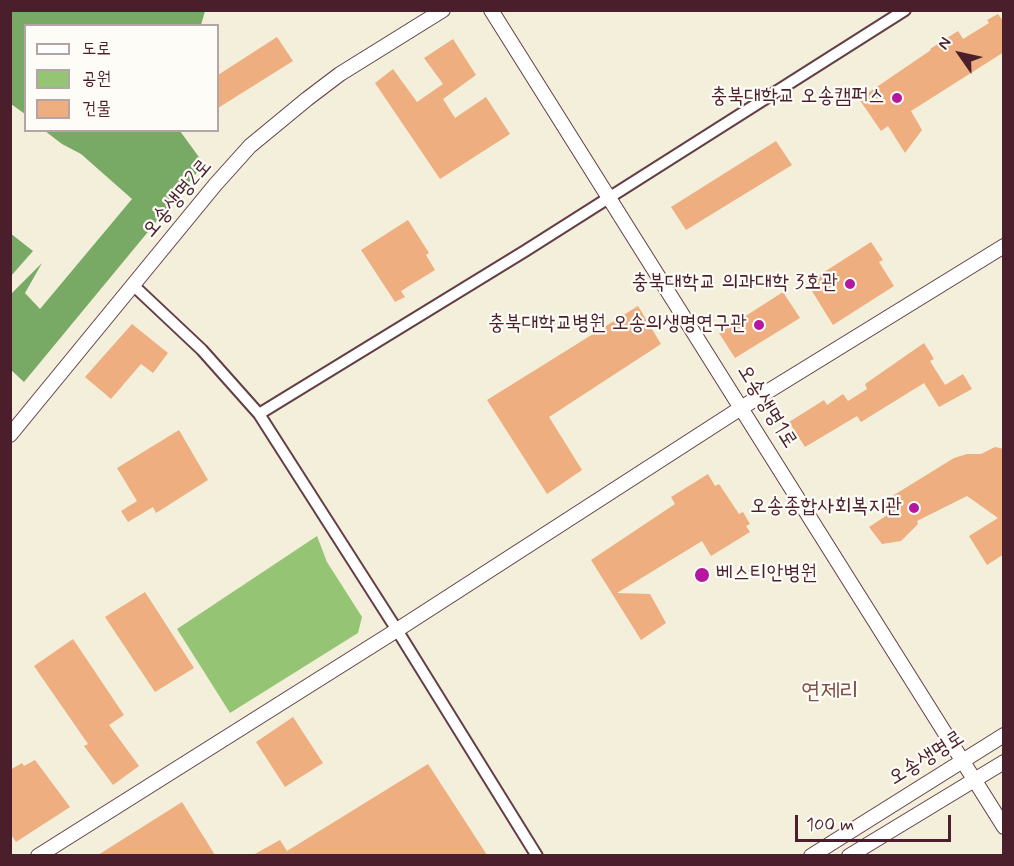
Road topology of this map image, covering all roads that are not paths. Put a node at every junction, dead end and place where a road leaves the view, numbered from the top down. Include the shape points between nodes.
1 (443, 10) edge
2 (491, 10) edge
3 (905, 10) edge
4 (610, 197) junction
5 (1004, 246) edge
6 (134, 286) junction
7 (741, 408) junction
8 (259, 414) junction
9 (10, 435) edge
10 (397, 630) junction
11 (1004, 735) edge
12 (962, 762) junction
13 (1004, 762) edge
14 (974, 780) junction
15 (1004, 827) edge
16 (38, 855) edge
17 (537, 855) edge
18 (812, 855) edge
19 (849, 855) edge

1 - 6 street, 오송생명2로 via 340,74 250,147
2 - 4 street, 오송생명1로
3 - 4 street
4 - 7 street, 오송생명1로
4 - 8 street
5 - 7 street
6 - 8 street via 202,350
6 - 9 street, 오송생명2로
7 - 10 street
7 - 12 street, 오송생명1로
8 - 10 street
10 - 16 street
10 - 17 street
11 - 12 street, 오송생명로
12 - 14 street, 오송생명1로
12 - 18 street, 오송생명로
13 - 14 street, 오송생명로
14 - 15 street, 오송생명1로
14 - 19 street, 오송생명로

